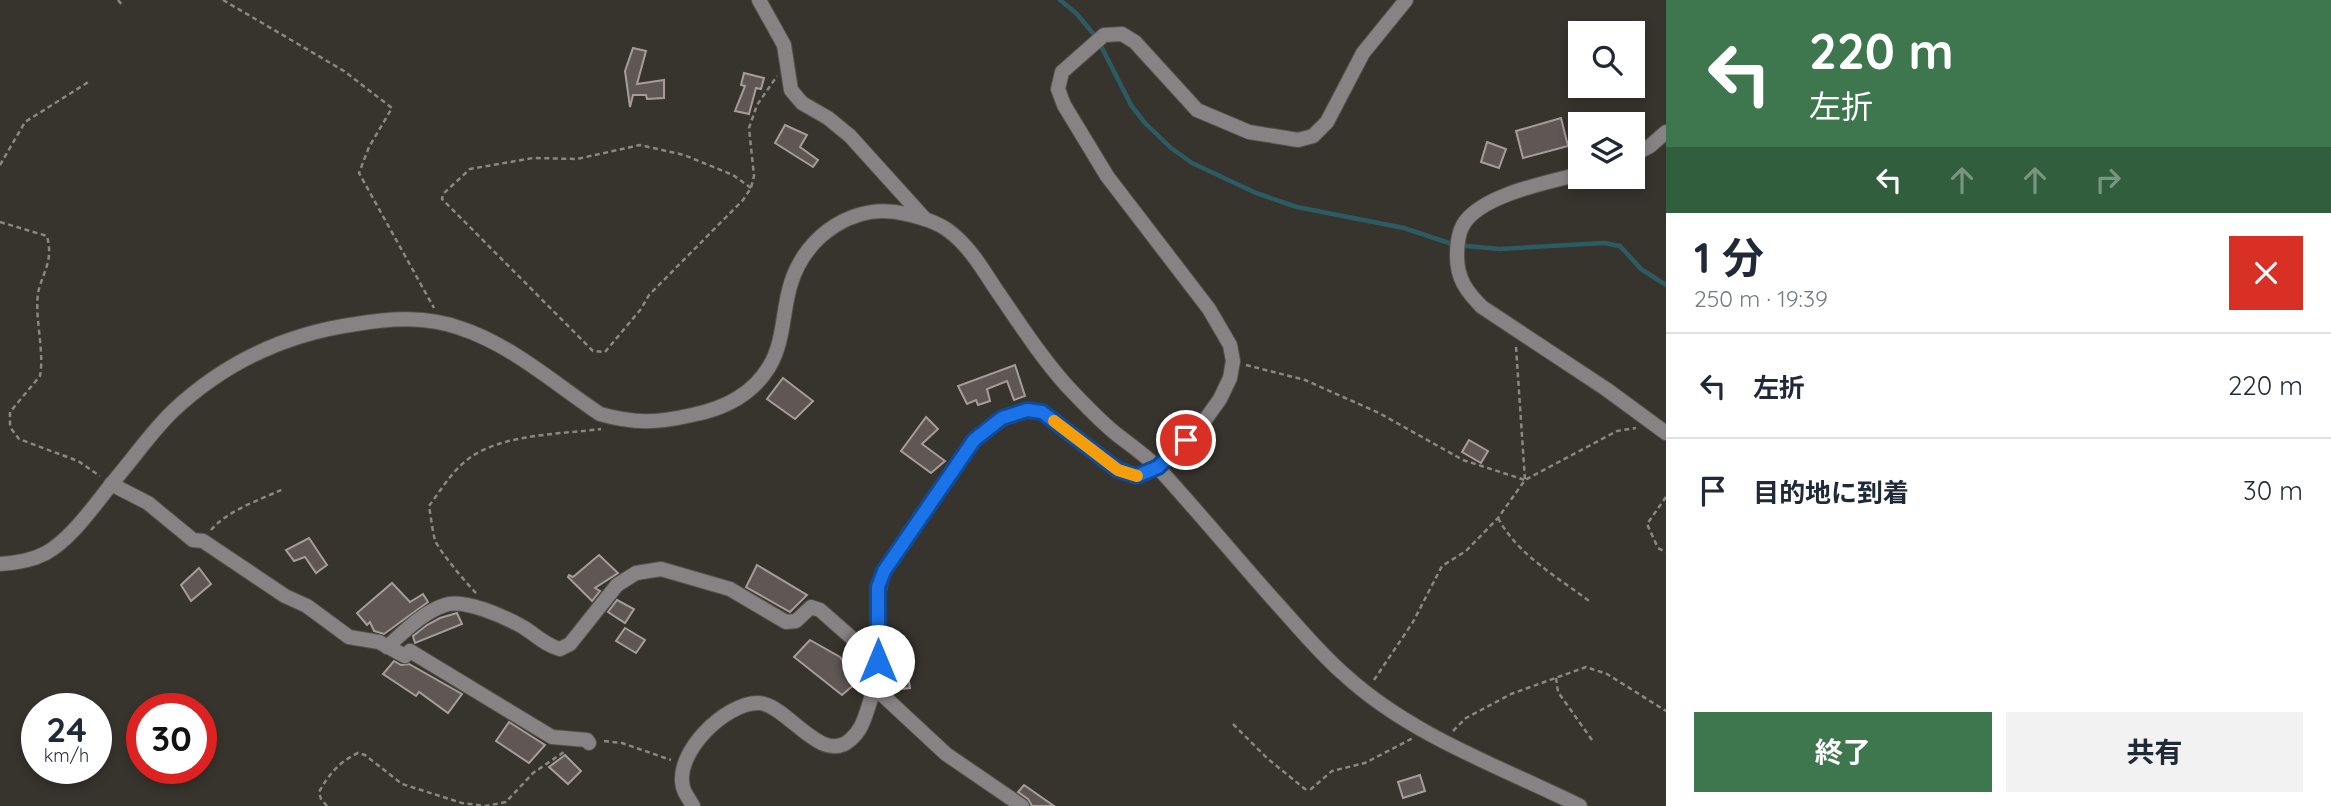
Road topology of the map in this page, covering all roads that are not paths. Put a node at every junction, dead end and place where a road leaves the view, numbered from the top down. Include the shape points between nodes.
1 (759, 0) edge
2 (1406, 0) edge
3 (1666, 132) edge
4 (1645, 149) edge
5 (1568, 178) edge
6 (925, 219) junction
7 (1661, 428) edge
8 (1158, 467) junction
9 (111, 484) junction
10 (0, 564) edge
11 (387, 647) junction
12 (878, 661) junction
13 (875, 688) junction
14 (589, 743) road end
15 (693, 806) edge
16 (1022, 806) edge
17 (1580, 806) edge

1 - 6 street via 784,44 791,90 850,136
2 - 8 street via 1363,52 1327,122 1313,136 1298,140 1249,132 1197,110 1135,42 1122,34 1104,34 1062,72 1058,89 1064,105 1107,176 1209,309 1230,345 1230,378 1220,399 1200,427
3 - 4 street
5 - 7 street via 1485,203 1464,223 1457,266 1466,292
6 - 8 street via 948,230 969,250 1038,350 1085,405
6 - 9 street via 900,212 867,212 840,221 819,237 794,273 780,343 770,365 758,382 714,411 667,421 619,420 600,414 495,343 459,327 389,319 309,332 267,347 201,386 171,413
8 - 12 street via 1137,476 1118,470 1042,412 1027,410 1002,418 974,440 884,571 878,587
8 - 17 street via 1347,677 1425,731
9 - 10 street via 47,553
9 - 11 street via 148,503 194,540 203,541 307,606 349,637
11 - 12 street via 446,604 465,603 560,649 570,644 617,584 636,573 661,569 730,589 786,622 796,621 811,607 820,610
11 - 14 street via 405,656 410,651 552,737
12 - 13 street
13 - 15 street via 861,729 848,743 832,746 816,741 771,705 741,706 704,732 689,753 682,786
13 - 16 street via 946,754

